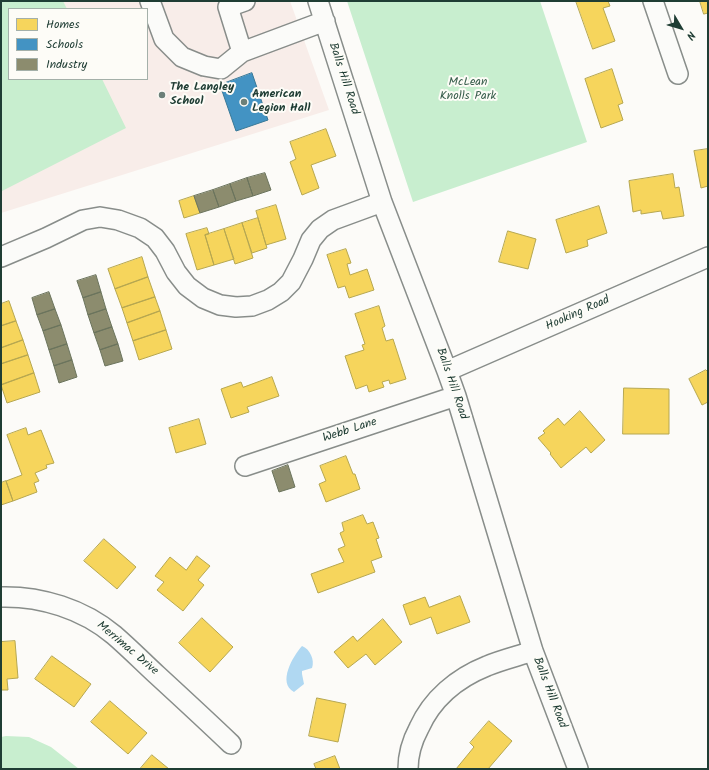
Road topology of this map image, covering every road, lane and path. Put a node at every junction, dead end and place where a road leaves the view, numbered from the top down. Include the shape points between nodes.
1 (150, 1) edge
2 (245, 1) edge
3 (318, 1) edge
4 (653, 1) edge
5 (325, 21) junction
6 (242, 52) junction
7 (678, 74) dead end
8 (382, 202) junction
9 (1, 257) edge
10 (708, 257) edge
11 (447, 371) junction
12 (456, 396) junction
13 (245, 466) dead end
14 (1, 597) edge
15 (533, 651) junction
16 (231, 744) dead end
17 (408, 769) edge
18 (578, 769) edge

1 - 6 street via 164,39 182,57 204,66 221,69
2 - 6 street via 228,7
3 - 5 street, Balls Hill Road
4 - 7 street
5 - 6 street
5 - 8 street, Balls Hill Road
8 - 9 street via 333,220 320,229 311,240 291,282 268,300 252,306 220,305 203,298 187,286 155,238 140,228 118,220 83,220
8 - 11 street, Balls Hill Road
10 - 11 street, Hooking Road
11 - 12 street, Balls Hill Road
12 - 13 street, Webb Lane
12 - 15 street, Balls Hill Road
14 - 16 street, Merrimac Drive via 14,596 39,600 66,607 91,619 114,635
15 - 17 street via 487,666 465,676 448,689 422,721 412,741
15 - 18 street, Balls Hill Road

